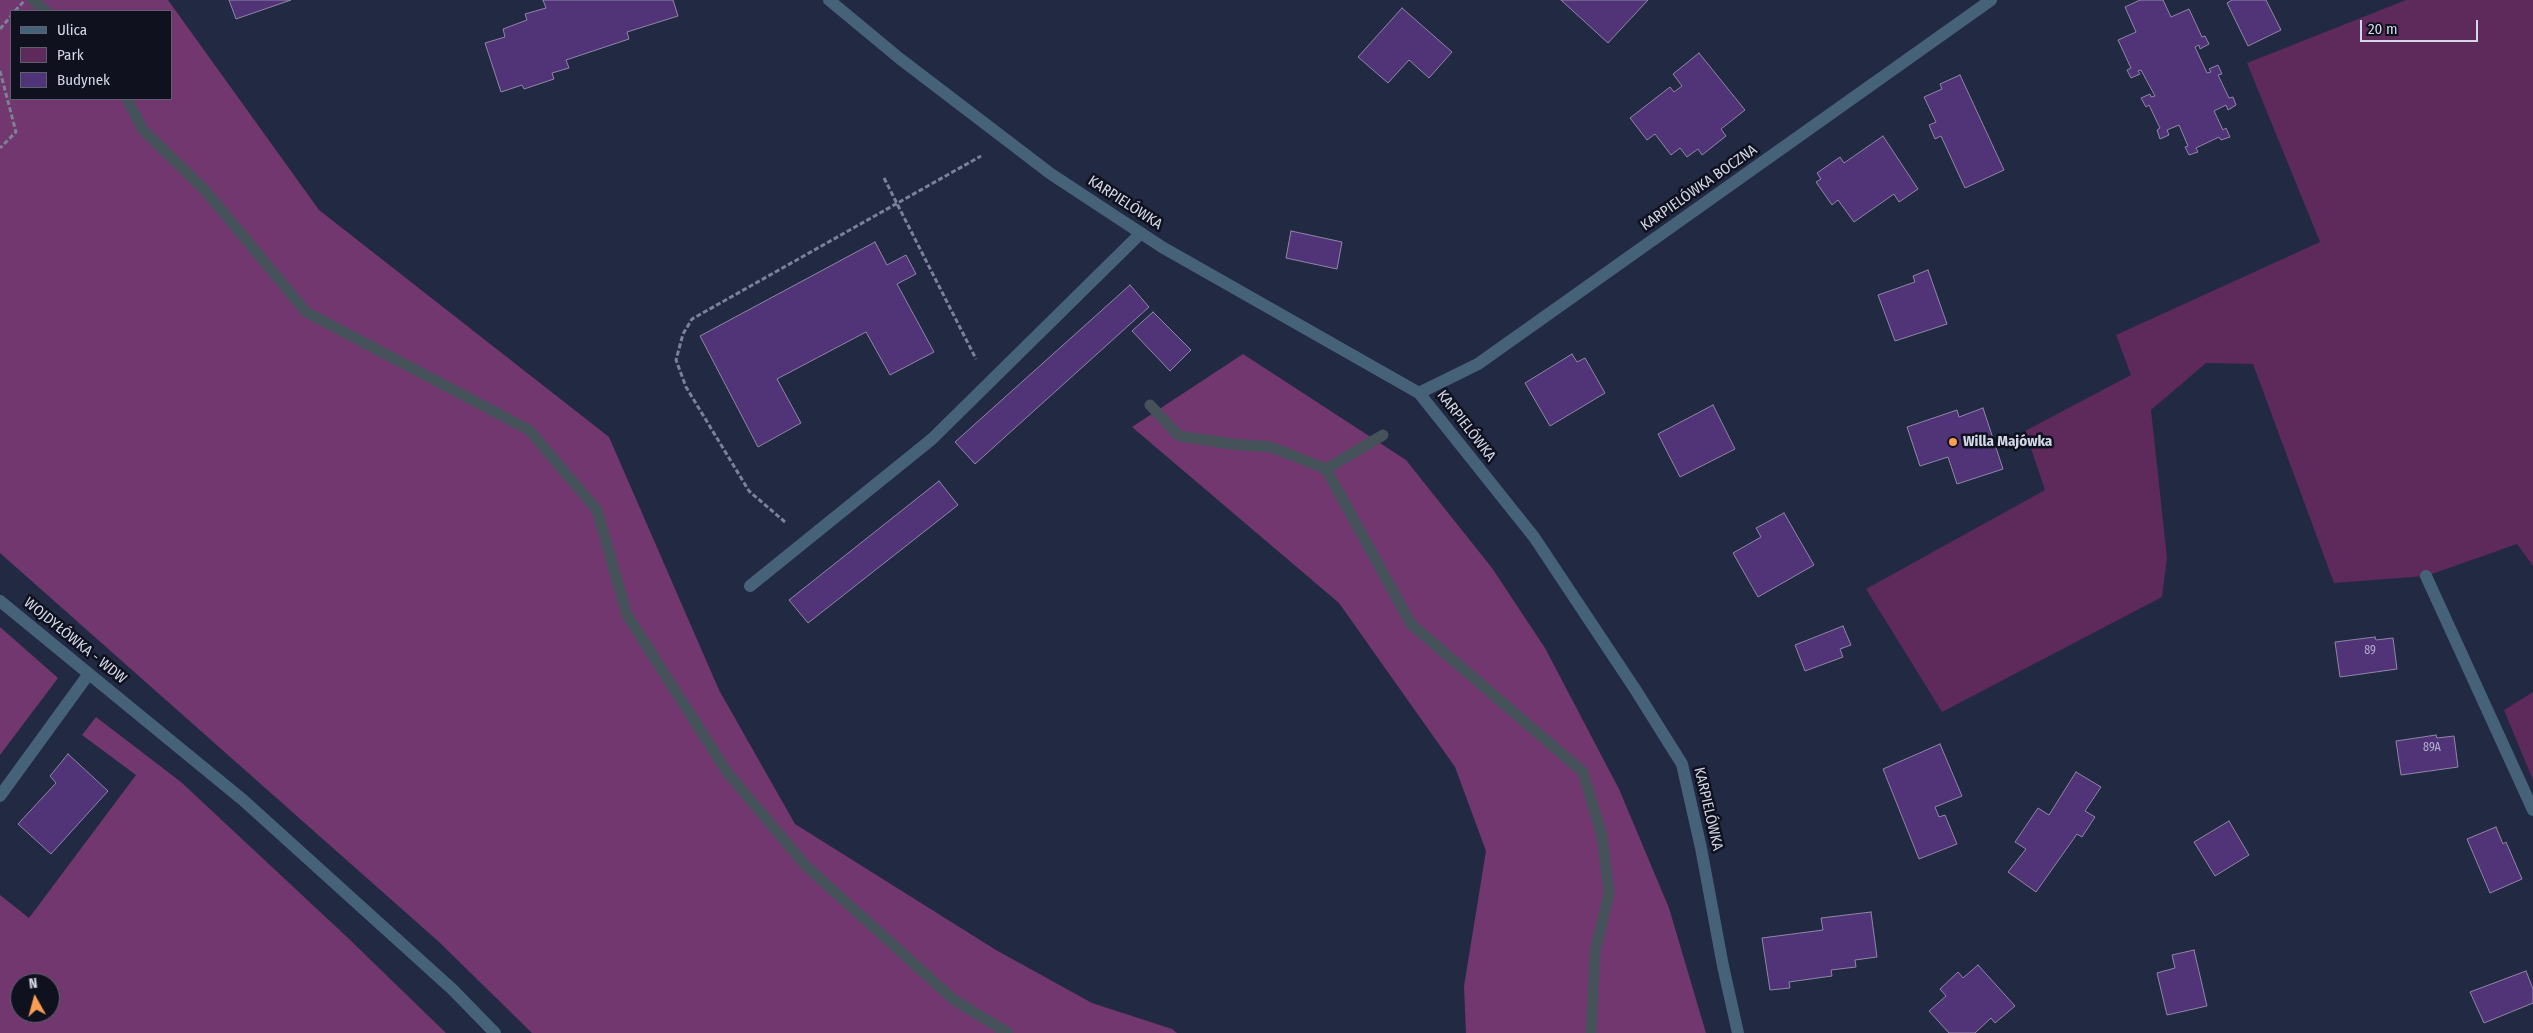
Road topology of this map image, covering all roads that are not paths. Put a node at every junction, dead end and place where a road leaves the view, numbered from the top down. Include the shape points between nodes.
1 (829, 0) edge
2 (1991, 0) edge
3 (1141, 233) junction
4 (1419, 393) junction
5 (2426, 576) dead end
6 (750, 586) dead end
7 (0, 601) edge
8 (88, 675) junction
9 (0, 796) edge
10 (2533, 810) edge
11 (495, 1033) edge
12 (1738, 1033) edge

1 - 3 street, KARPIELÓWKA via 1051,174
2 - 4 street, KARPIELÓWKA BOCZNA via 1478,364
3 - 4 street, KARPIELÓWKA
3 - 6 street via 932,440
4 - 12 street, KARPIELÓWKA via 1534,537 1682,764
5 - 10 street
7 - 8 street, WOJDYŁÓWKA - WDW
8 - 9 street
8 - 11 street, WOJDYŁÓWKA - WDW via 242,800 452,990

